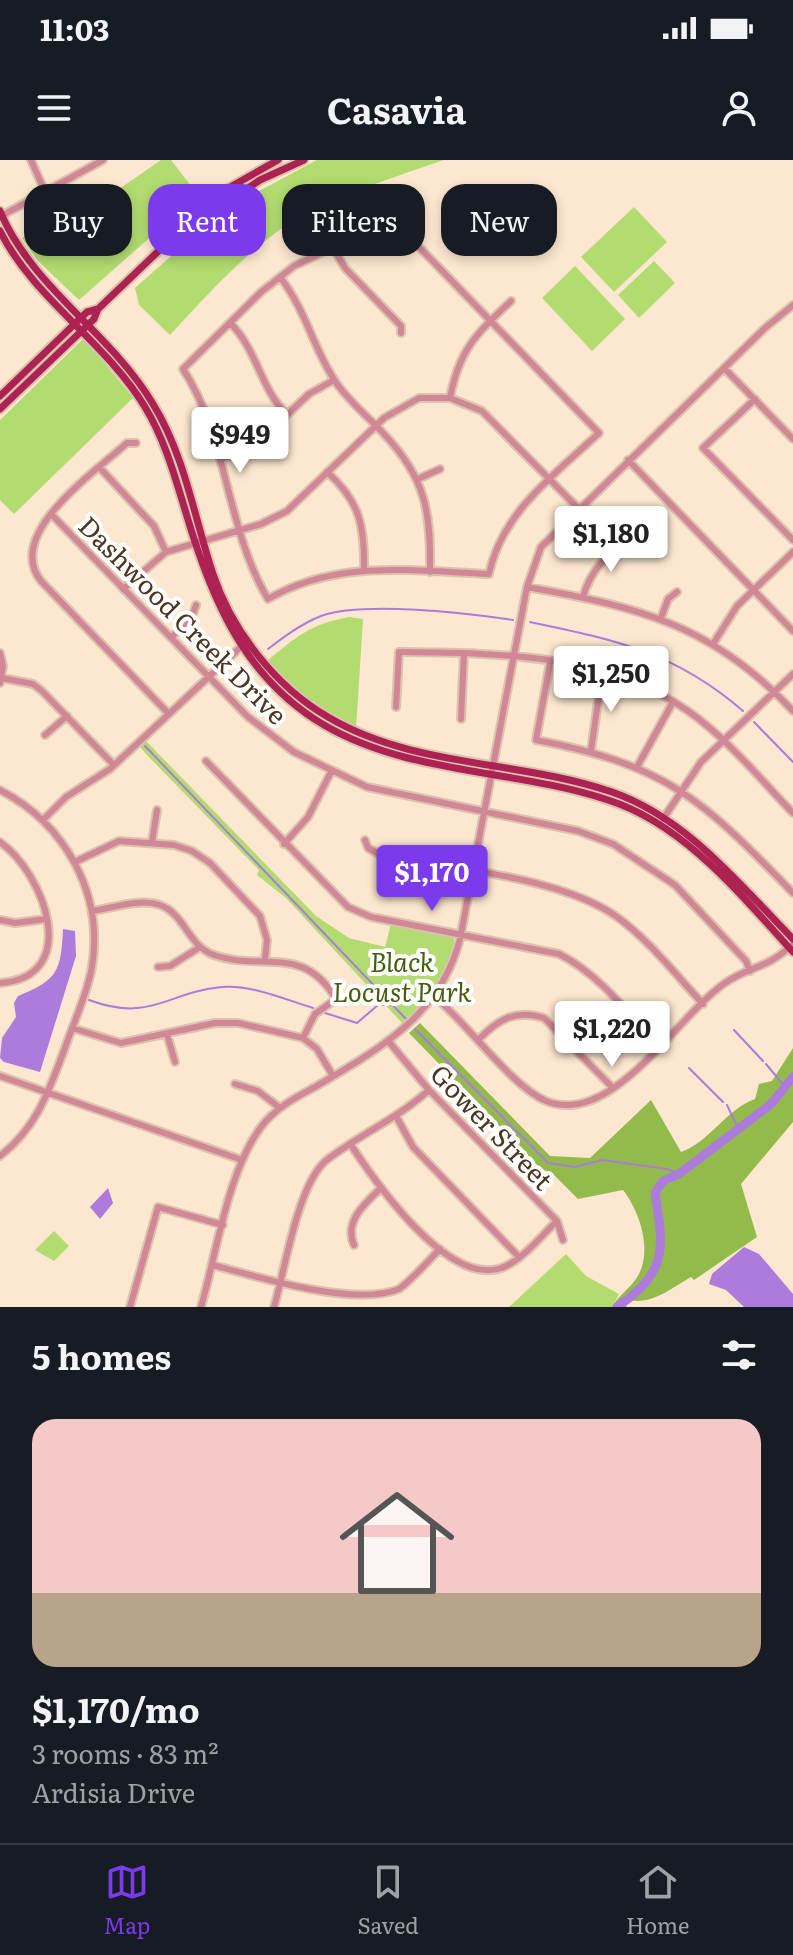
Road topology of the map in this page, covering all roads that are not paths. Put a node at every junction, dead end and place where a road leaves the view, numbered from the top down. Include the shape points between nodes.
1 (31, 160) edge
2 (103, 160) edge
3 (278, 160) edge
4 (304, 160) edge
5 (42, 184) edge
6 (60, 184) edge
7 (239, 184) edge
8 (254, 184) edge
9 (24, 202) edge
10 (0, 214) edge
11 (0, 231) edge
12 (425, 253) edge
13 (153, 256) edge
14 (315, 256) edge
15 (338, 256) edge
16 (25, 262) junction
17 (280, 277) junction
18 (511, 301) dead end
19 (793, 305) edge
20 (98, 309) junction
21 (79, 320) junction
22 (490, 321) junction
23 (230, 323) junction
24 (86, 327) junction
25 (401, 333) dead end
26 (116, 366) junction
27 (129, 368) junction
28 (724, 368) junction
29 (334, 380) junction
30 (0, 396) edge
31 (450, 398) junction
32 (755, 399) junction
33 (0, 409) edge
34 (287, 415) junction
35 (375, 425) junction
36 (793, 426) edge
37 (786, 432) junction
38 (793, 439) edge
39 (136, 443) dead end
40 (220, 459) junction
41 (628, 460) junction
42 (100, 468) junction
43 (440, 469) dead end
44 (327, 472) junction
45 (418, 479) junction
46 (549, 480) junction
47 (578, 508) junction
48 (51, 514) junction
49 (241, 530) junction
50 (793, 540) edge
51 (199, 543) junction
52 (631, 543) dead end
53 (166, 552) junction
54 (793, 552) edge
55 (364, 570) junction
56 (430, 572) junction
57 (527, 587) junction
58 (123, 589) junction
59 (753, 590) junction
60 (677, 592) dead end
61 (583, 597) junction
62 (196, 605) dead end
63 (661, 618) junction
64 (793, 631) edge
65 (171, 638) junction
66 (244, 644) junction
67 (713, 644) junction
68 (0, 653) edge
69 (464, 653) junction
70 (514, 655) junction
71 (550, 663) junction
72 (602, 673) junction
73 (793, 674) edge
74 (207, 676) junction
75 (1, 680) edge
76 (775, 692) junction
77 (673, 702) junction
78 (396, 707) dead end
79 (793, 711) edge
80 (168, 713) junction
81 (67, 716) junction
82 (461, 719) dead end
83 (45, 735) dead end
84 (724, 741) junction
85 (591, 751) junction
86 (206, 761) dead end
87 (114, 765) junction
88 (637, 767) junction
89 (492, 770) junction
90 (331, 772) junction
91 (0, 790) edge
92 (682, 790) junction
93 (157, 810) dead end
94 (485, 812) junction
95 (793, 813) edge
96 (43, 820) junction
97 (662, 822) junction
98 (365, 840) dead end
99 (0, 842) edge
100 (152, 842) junction
101 (284, 844) junction
102 (75, 862) junction
103 (473, 872) junction
104 (793, 893) edge
105 (92, 911) junction
106 (46, 919) junction
107 (0, 920) edge
108 (462, 933) junction
109 (792, 945) edge
110 (200, 947) junction
111 (265, 960) junction
112 (158, 967) dead end
113 (750, 971) junction
114 (0, 983) edge
115 (435, 997) junction
116 (703, 1004) junction
117 (72, 1028) junction
118 (167, 1034) junction
119 (303, 1038) junction
120 (479, 1039) junction
121 (389, 1042) junction
122 (659, 1046) junction
123 (175, 1062) dead end
124 (0, 1076) edge
125 (333, 1076) junction
126 (235, 1084) dead end
127 (613, 1088) junction
128 (429, 1090) junction
129 (49, 1091) junction
130 (280, 1108) junction
131 (397, 1118) junction
132 (351, 1145) junction
133 (0, 1156) edge
134 (242, 1160) junction
135 (380, 1189) junction
136 (557, 1221) junction
137 (223, 1225) junction
138 (563, 1240) dead end
139 (354, 1245) dead end
140 (440, 1249) junction
141 (519, 1257) junction
142 (213, 1265) junction
143 (280, 1284) junction
144 (130, 1307) edge
145 (201, 1307) edge
146 (274, 1307) edge

1 - 5 street
2 - 6 street
3 - 7 main road
4 - 8 main road
9 - 10 street
10 - 16 main road
11 - 16 main road
12 - 22 street
13 - 20 main road
14 - 17 street
15 - 25 street via 401,326
16 - 21 main road
17 - 23 street
17 - 29 street via 300,303
18 - 22 street
19 - 28 street
20 - 21 main road
20 - 24 main road
21 - 24 main road
21 - 30 main road
22 - 31 street via 463,353
22 - 46 street via 599,433
23 - 34 street via 243,337 269,396
23 - 40 street via 183,369
24 - 26 main road
24 - 27 main road
24 - 33 main road
26 - 27 main road
26 - 51 main road via 164,444
27 - 51 main road via 172,440
28 - 32 street
28 - 41 street
29 - 34 street
29 - 35 street
31 - 35 street via 432,396 406,403
31 - 46 street via 482,411
32 - 37 street
32 - 50 street via 703,448
34 - 40 street via 250,450
35 - 44 street
35 - 45 street
36 - 37 street
37 - 38 street
39 - 42 street via 127,443
40 - 49 street
41 - 47 street
41 - 59 street
42 - 48 street
42 - 53 street via 154,526
43 - 45 street
44 - 49 street via 287,511
44 - 55 street via 349,493 361,516
45 - 56 street via 430,524
46 - 47 street
46 - 56 street via 501,533 489,574
47 - 57 street via 541,547
48 - 58 street, Dashwood Creek Drive
48 - 80 street via 32,543 37,575
49 - 51 street
49 - 55 street via 268,599 315,576
51 - 53 street
51 - 66 main road
52 - 61 street via 618,547 600,565
53 - 58 street
54 - 59 street
55 - 56 street
57 - 61 street
57 - 70 street
58 - 65 street, Dashwood Creek Drive
59 - 64 street
59 - 67 street
60 - 63 street
61 - 63 street
62 - 65 street via 192,617
63 - 67 street
65 - 74 street, Dashwood Creek Drive
66 - 74 street
66 - 89 main road via 296,694 353,731
67 - 76 street
68 - 75 street
69 - 70 street
69 - 78 street via 399,652
69 - 82 street
70 - 71 street
70 - 89 street
71 - 72 street
71 - 85 street via 536,740
72 - 77 street
72 - 85 street
73 - 76 street
74 - 80 street
74 - 90 street, Dashwood Creek Drive via 269,735
75 - 81 street via 33,684
76 - 79 street
76 - 84 street
77 - 84 street
77 - 88 street
80 - 87 street
81 - 83 street
81 - 87 street
84 - 92 street
84 - 95 street
85 - 88 street
86 - 101 street
87 - 96 street via 66,797
88 - 92 street
89 - 94 street
89 - 97 main road via 613,792
90 - 94 street, Dashwood Creek Drive via 391,794
90 - 101 street via 308,817
91 - 96 street
92 - 97 street
92 - 104 street via 722,819
93 - 100 street
94 - 103 street
94 - 113 street, Dashwood Creek Drive via 578,831 629,852 675,885
96 - 102 street
97 - 109 main road via 719,862
98 - 103 street via 381,855
99 - 106 street via 24,863 37,885
100 - 102 street via 119,841
100 - 111 street via 200,856 252,905 264,925
101 - 108 street via 357,912
102 - 105 street
103 - 108 street
103 - 116 street via 554,888 598,905 632,929
105 - 110 street via 159,905 181,921
105 - 117 street via 92,964
106 - 107 street
106 - 114 street via 49,939 40,965 26,977
108 - 115 street
108 - 122 street via 569,959
109 - 113 street via 775,961
110 - 111 street via 215,956
110 - 112 street via 170,966
111 - 119 street via 308,968 336,999 315,1014
113 - 116 street via 725,983
115 - 120 street
115 - 121 street
116 - 122 street
117 - 118 street via 121,1043
117 - 129 street
118 - 119 street via 229,1021
118 - 123 street
119 - 125 street via 317,1049
120 - 127 street via 543,1100 584,1105
120 - 127 street via 508,1016 544,1018
121 - 125 street
121 - 128 street, Gower Street
122 - 127 street
124 - 129 street
125 - 130 street
126 - 130 street via 258,1091
128 - 131 street
128 - 136 street, Gower Street
129 - 133 street via 33,1123
129 - 134 street
130 - 134 street
131 - 132 street
131 - 141 street via 413,1147
132 - 135 street
132 - 143 street via 327,1159 311,1181
134 - 137 street
135 - 139 street via 356,1214 351,1227
135 - 140 street
136 - 138 street, Gower Street
136 - 141 street
137 - 142 street
137 - 144 street via 158,1207
140 - 141 street via 477,1270 506,1266
140 - 143 street via 399,1289 363,1302 339,1301
142 - 143 street
142 - 145 street
143 - 146 street

